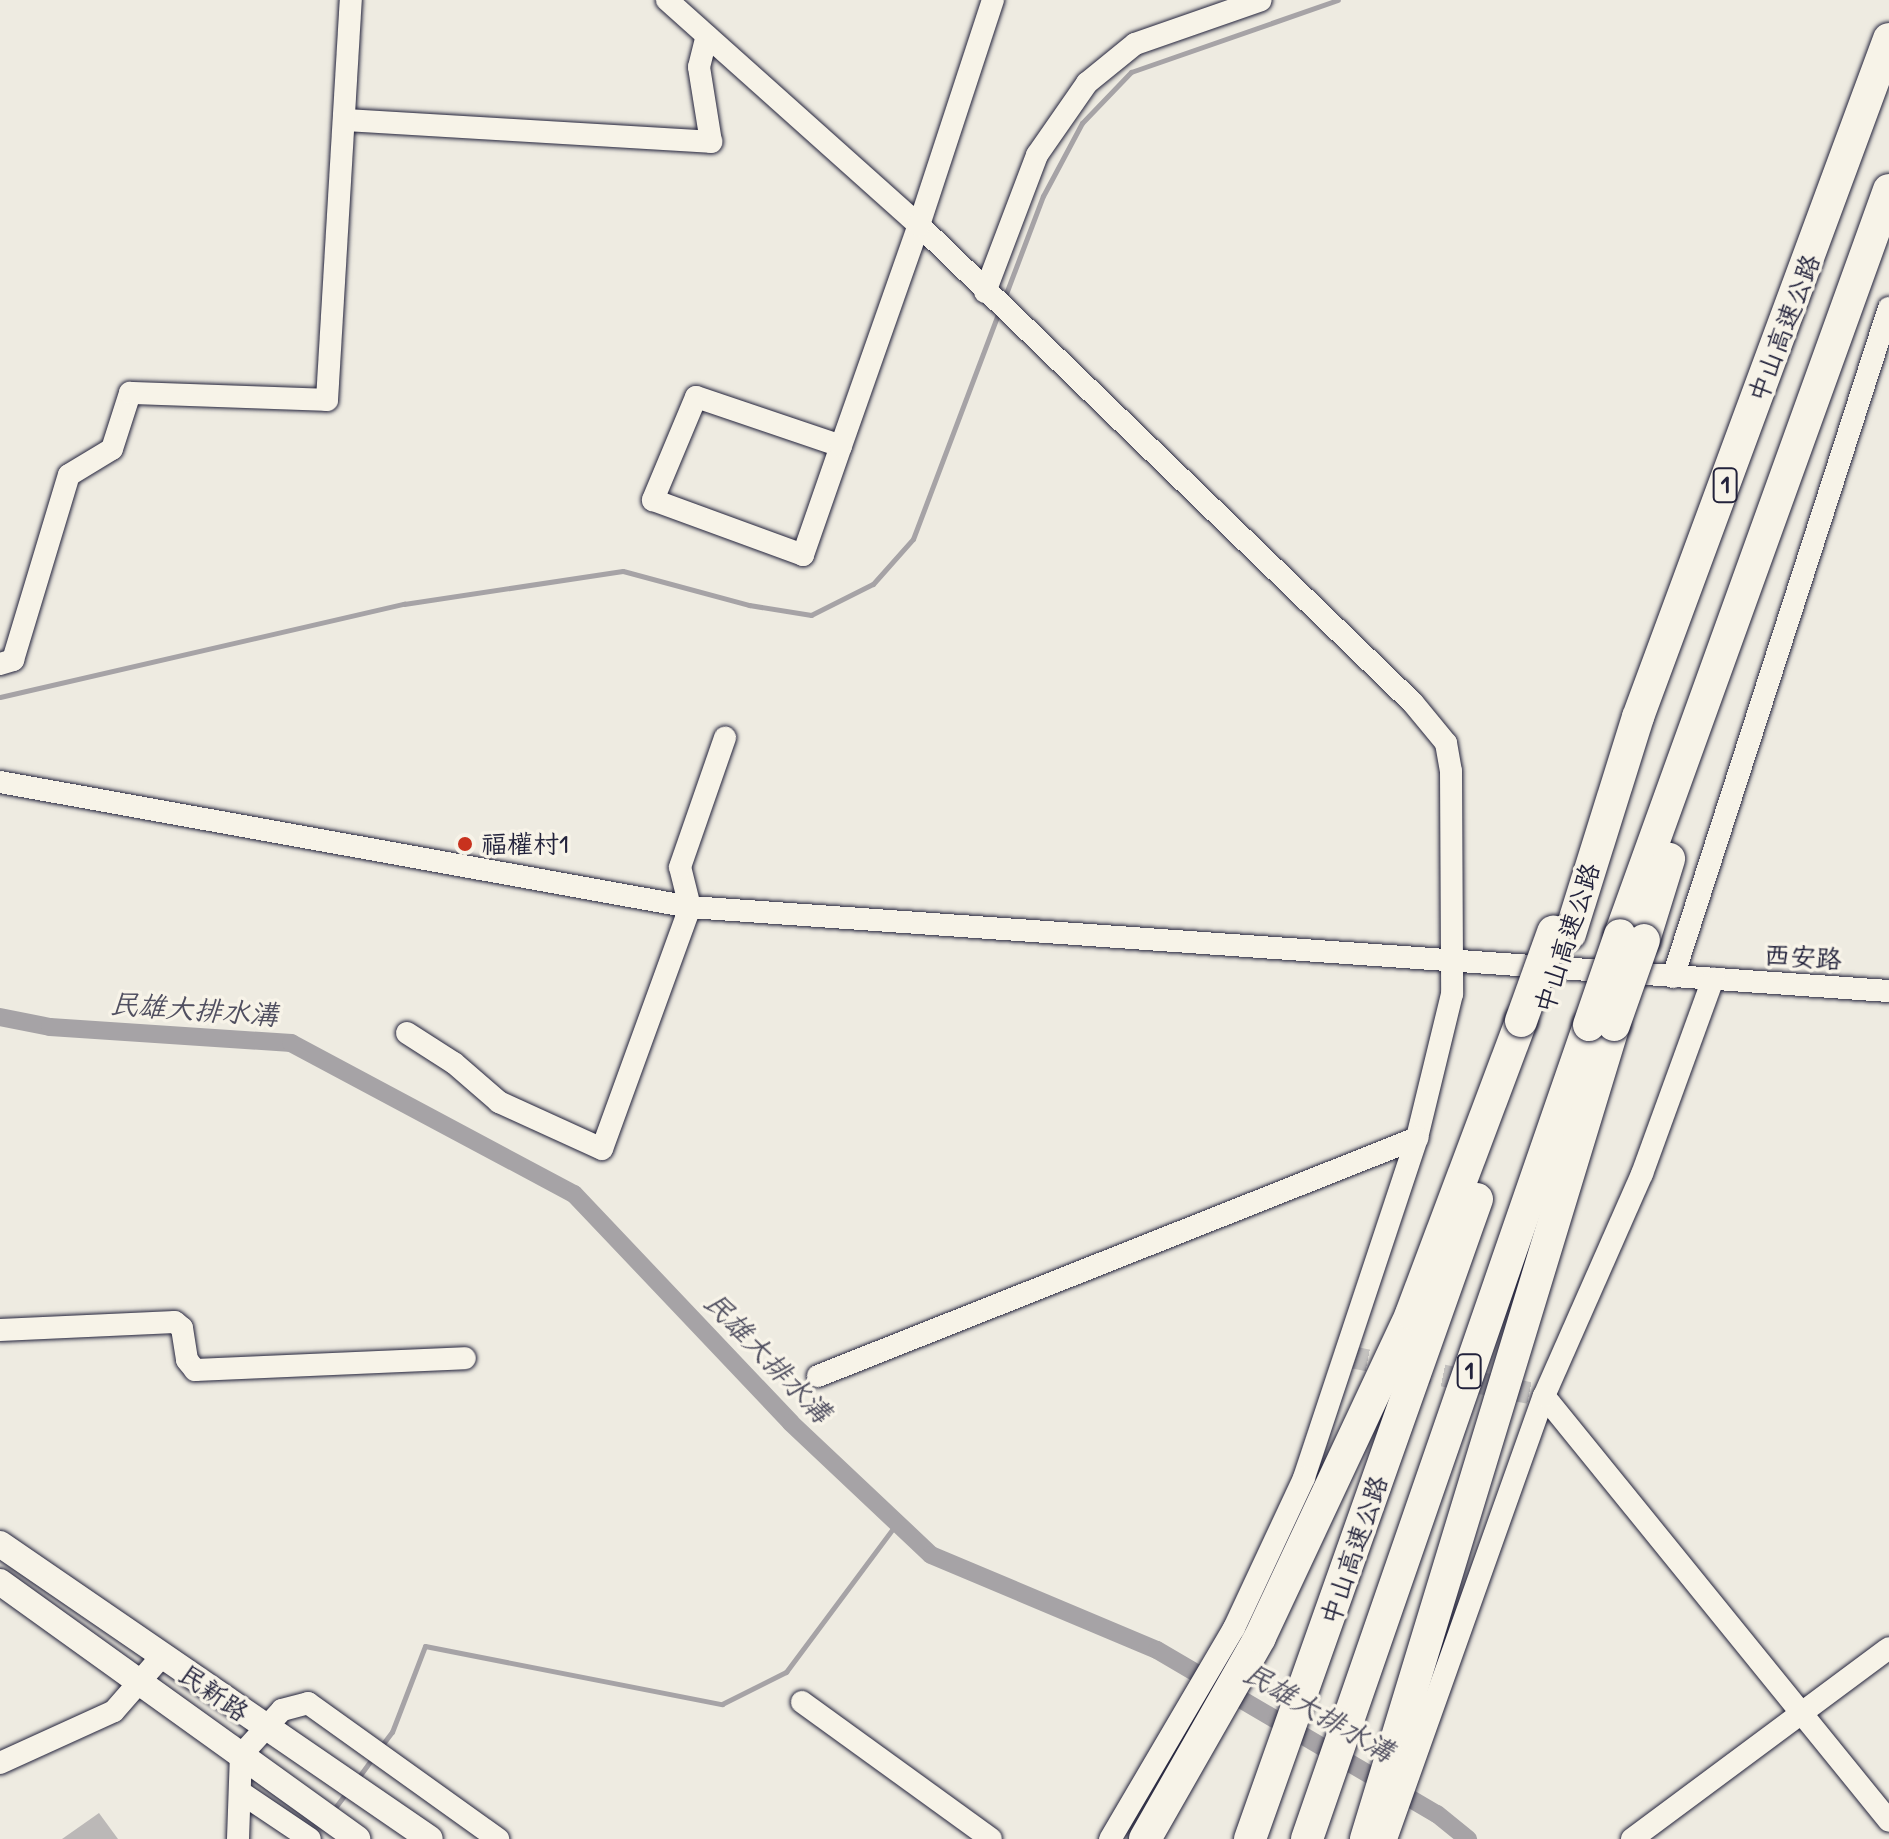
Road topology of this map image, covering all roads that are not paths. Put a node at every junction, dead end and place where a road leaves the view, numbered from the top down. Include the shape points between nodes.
1 (351, 0) edge
2 (667, 0) edge
3 (993, 0) edge
4 (1261, 0) edge
5 (707, 36) junction
6 (1889, 39) edge
7 (344, 120) junction
8 (1889, 190) edge
9 (919, 225) junction
10 (996, 302) junction
11 (1889, 308) edge
12 (841, 446) junction
13 (0, 664) edge
14 (725, 738) dead end
15 (0, 782) edge
16 (690, 907) junction
17 (1451, 961) junction
18 (1673, 977) junction
19 (1713, 979) junction
20 (1889, 991) edge
21 (1530, 1022) junction
22 (1602, 1025) junction
23 (407, 1033) dead end
24 (1417, 1138) junction
25 (0, 1330) edge
26 (465, 1358) dead end
27 (818, 1376) dead end
28 (1544, 1396) junction
29 (0, 1544) edge
30 (0, 1582) edge
31 (1247, 1633) junction
32 (1889, 1648) edge
33 (162, 1656) junction
34 (139, 1684) junction
35 (802, 1702) dead end
36 (1805, 1713) junction
37 (265, 1728) junction
38 (1194, 1731) junction
39 (1408, 1742) junction
40 (241, 1755) junction
41 (0, 1763) edge
42 (240, 1792) junction
43 (1889, 1821) edge
44 (1377, 1836) edge
45 (238, 1839) edge
46 (310, 1839) edge
47 (357, 1839) edge
48 (430, 1839) edge
49 (498, 1839) edge
50 (991, 1839) edge
51 (1110, 1839) edge
52 (1145, 1839) edge
53 (1250, 1839) edge
54 (1307, 1839) edge
55 (1632, 1839) edge

1 - 7 street
2 - 5 street
3 - 9 street
4 - 10 street via 1135,44 1087,83 1037,155
5 - 7 street via 699,67 711,142
5 - 9 street
6 - 21 highway, 中山高速公路 / 1
7 - 13 street via 327,400 130,393 112,449 69,475 13,660
8 - 22 highway, 中山高速公路 / 1, bridge via 1697,723 1695,770
9 - 10 street
9 - 12 street
10 - 17 street via 1433,723 1446,743 1451,771
11 - 18 street
12 - 12 street via 696,397 653,500 803,555
14 - 16 street via 680,867
15 - 16 street, 西安路
16 - 17 street, 西安路
16 - 23 street via 602,1149 499,1102 454,1063
17 - 18 street, 西安路
17 - 24 street via 1448,1026
18 - 19 street, 西安路
19 - 20 street, 西安路
19 - 28 street via 1642,1174
21 - 31 highway via 1411,1314
21 - 53 highway, 中山高速公路 / 1
22 - 39 highway
22 - 54 highway, 中山高速公路 / 1
24 - 27 street
24 - 31 street
25 - 26 street via 175,1322 182,1328 187,1360 195,1370
28 - 36 street
28 - 39 street
29 - 33 main road, 民新路
30 - 34 main road, 民新路
31 - 38 highway
32 - 36 street
33 - 34 street
33 - 37 main road, 民新路
34 - 40 main road, 民新路
34 - 41 street via 114,1711
35 - 50 street
36 - 43 street
36 - 55 street
37 - 40 street
37 - 48 main road, 民新路
37 - 49 street via 282,1710 308,1703
38 - 51 street
38 - 52 highway
39 - 44 highway
40 - 42 street
40 - 47 main road, 民新路
42 - 45 street
42 - 46 street

